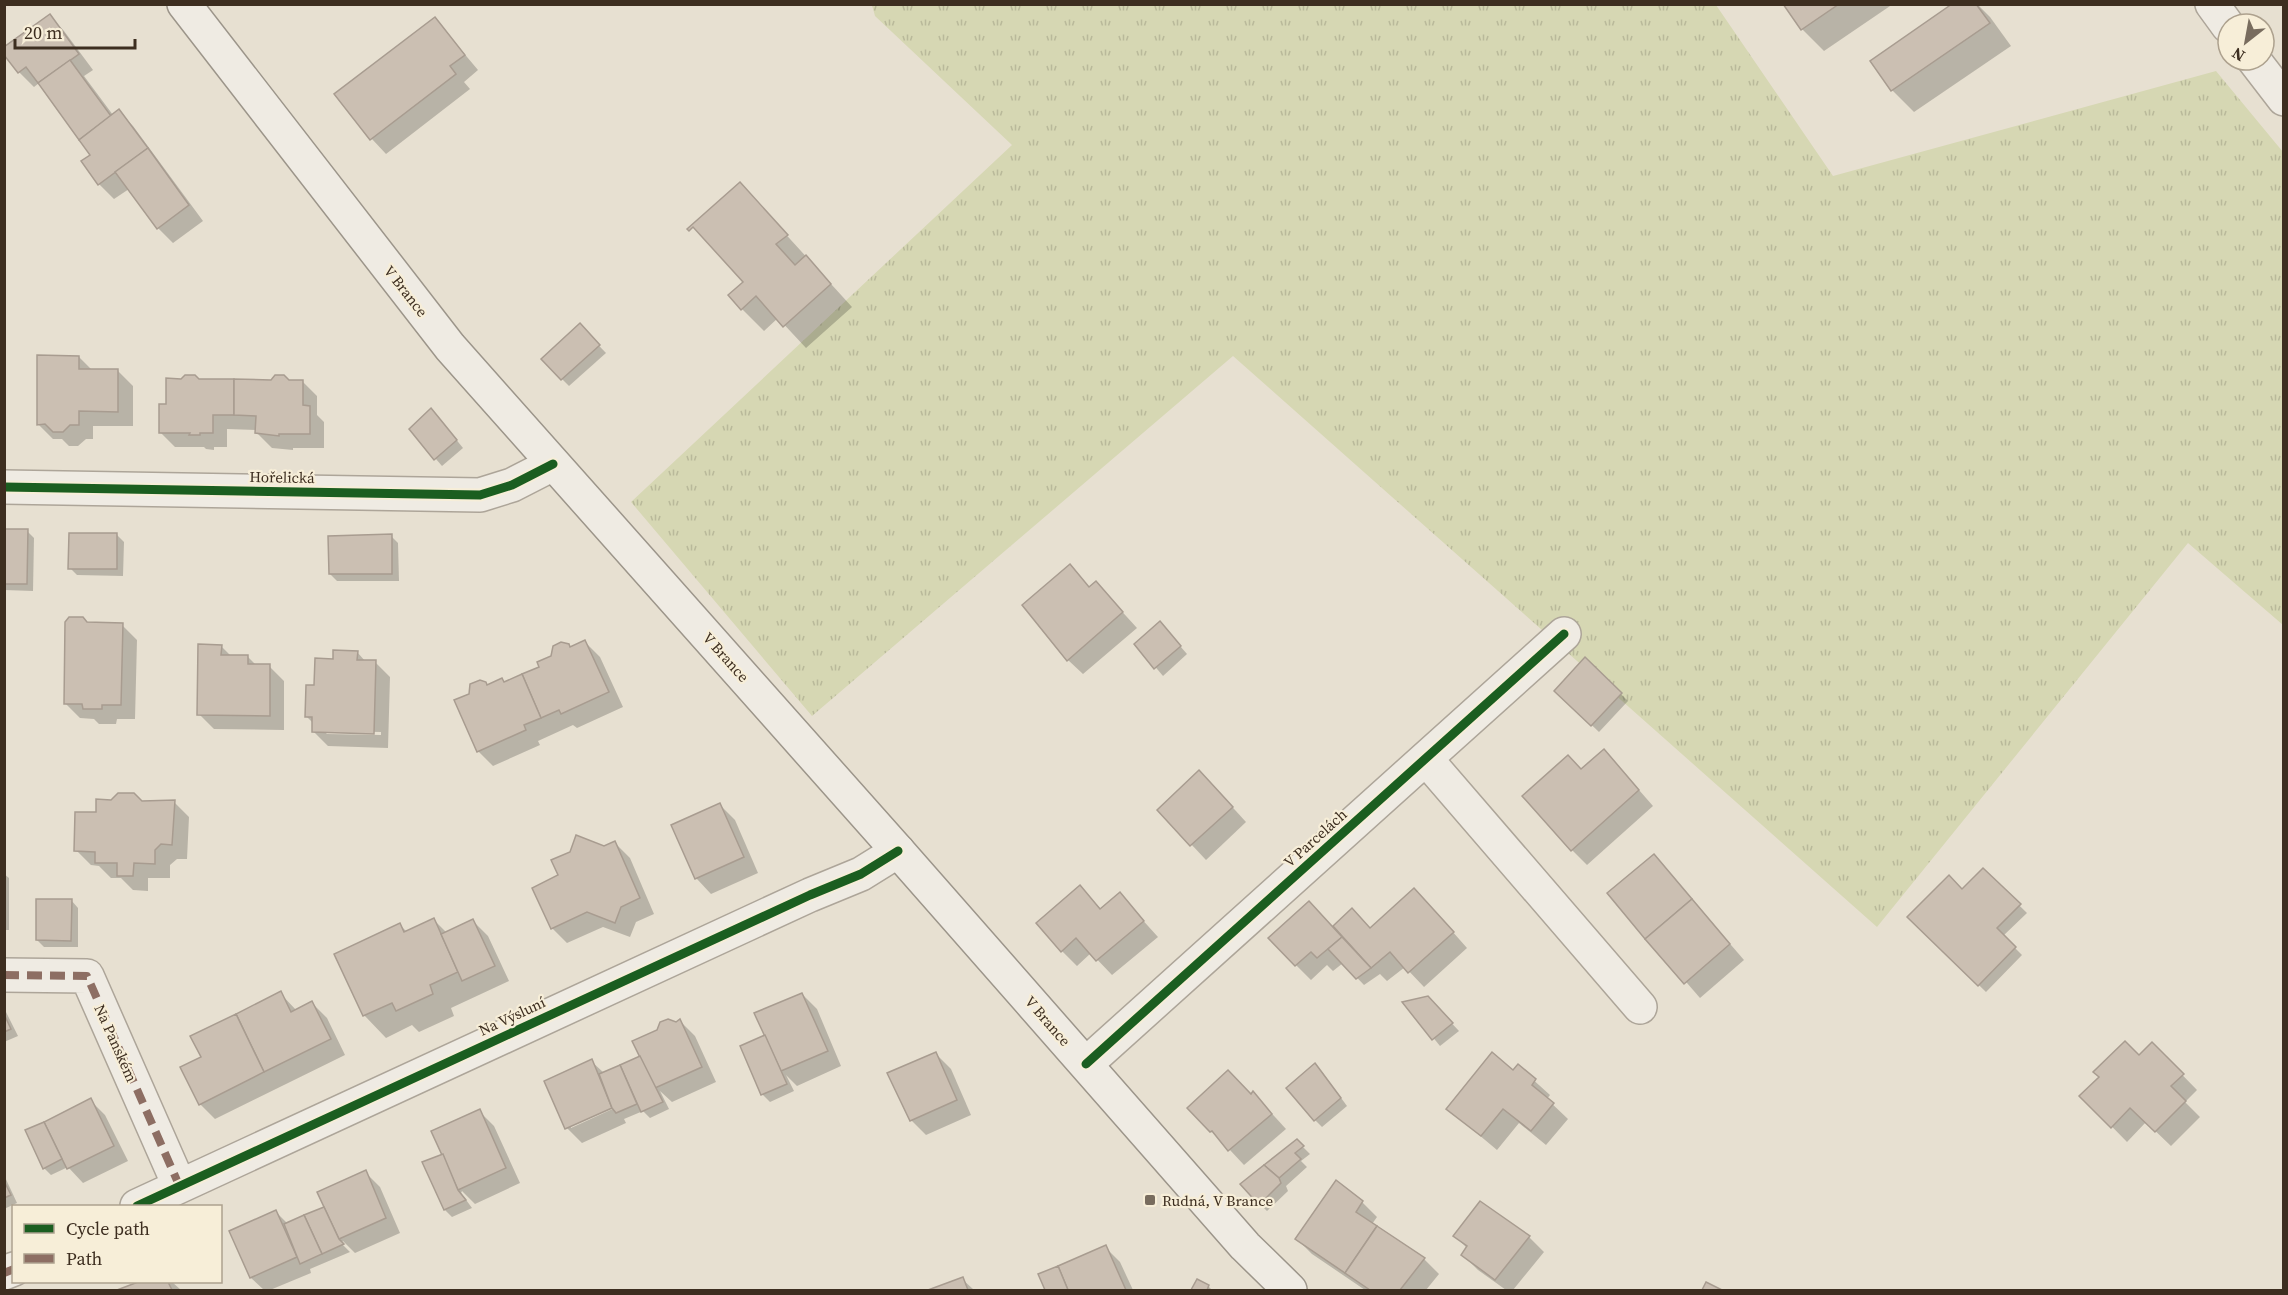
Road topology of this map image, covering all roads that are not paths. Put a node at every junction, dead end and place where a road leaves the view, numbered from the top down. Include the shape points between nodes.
1 (184, 4) edge
2 (2263, 72) edge
3 (2283, 99) edge
4 (553, 464) junction
5 (4, 487) edge
6 (1564, 634) dead end
7 (1426, 759) junction
8 (898, 851) junction
9 (4, 975) edge
10 (1641, 1007) dead end
11 (1086, 1064) junction
12 (179, 1185) junction
13 (139, 1205) edge
14 (1290, 1290) edge

1 - 4 street, V Brance via 450,347
2 - 3 street
4 - 5 street, Hořelická via 512,485 480,495
4 - 8 street, V Brance
6 - 7 street, V Parcelách
7 - 10 street
7 - 11 street, V Parcelách
8 - 11 street, V Brance
8 - 12 street, Na Výsluní via 861,874
9 - 12 street, Na Panském via 87,976
11 - 14 street, V Brance via 1245,1246
12 - 13 street, Na Výsluní

